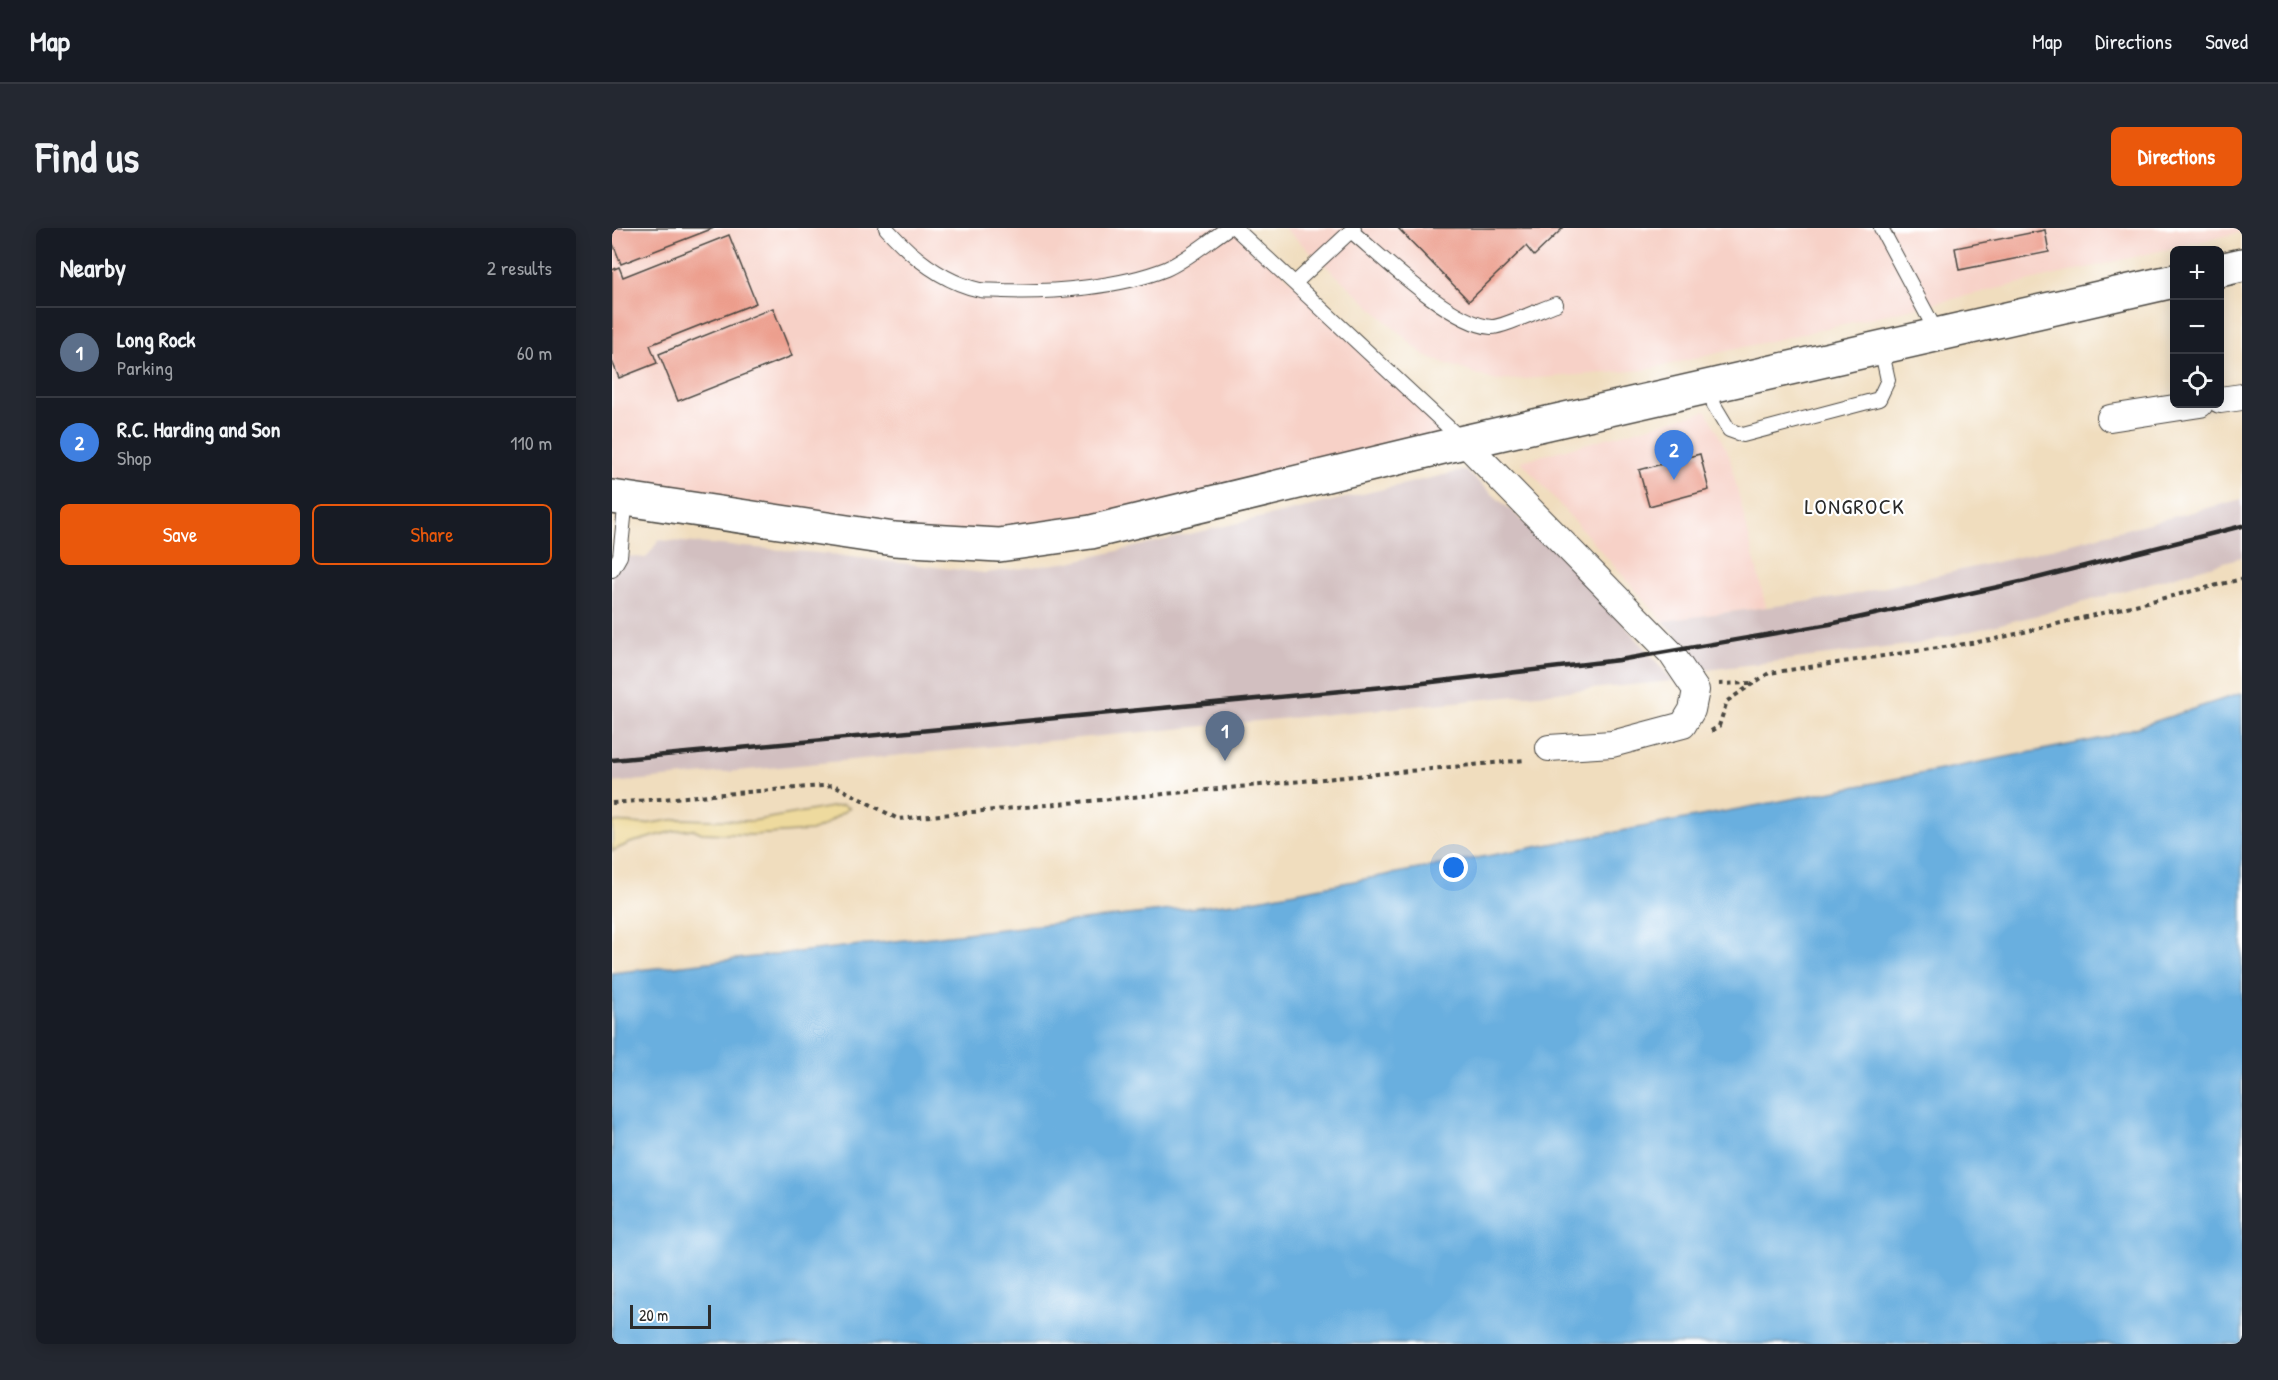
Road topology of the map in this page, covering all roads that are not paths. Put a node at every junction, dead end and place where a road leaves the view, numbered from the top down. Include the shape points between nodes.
1 (886, 228) edge
2 (1228, 228) edge
3 (1235, 228) edge
4 (1881, 228) edge
5 (1352, 229) edge
6 (2242, 265) edge
7 (2224, 269) edge
8 (2170, 282) edge
9 (1295, 283) junction
10 (1556, 304) dead end
11 (1938, 336) junction
12 (1881, 348) junction
13 (1711, 387) junction
14 (2242, 397) edge
15 (2224, 399) edge
16 (2174, 408) edge
17 (2110, 418) dead end
18 (1464, 442) junction
19 (619, 498) edge
20 (612, 570) edge
21 (1538, 754) road end

1 - 2 lane via 908,252 943,276 980,290 1026,292 1121,281 1167,268
3 - 9 lane
4 - 11 lane
5 - 9 lane
5 - 10 lane via 1421,291 1462,318 1492,327
6 - 7 street
8 - 11 street
9 - 18 lane
11 - 12 street
12 - 13 street
12 - 13 lane via 1888,380 1879,399 1743,435 1729,430 1714,405
13 - 18 street
14 - 15 street
16 - 17 street
18 - 19 street via 1090,532 999,545 894,539
18 - 21 street via 1671,652 1696,690 1692,710 1683,725 1612,744
19 - 20 lane via 620,556

